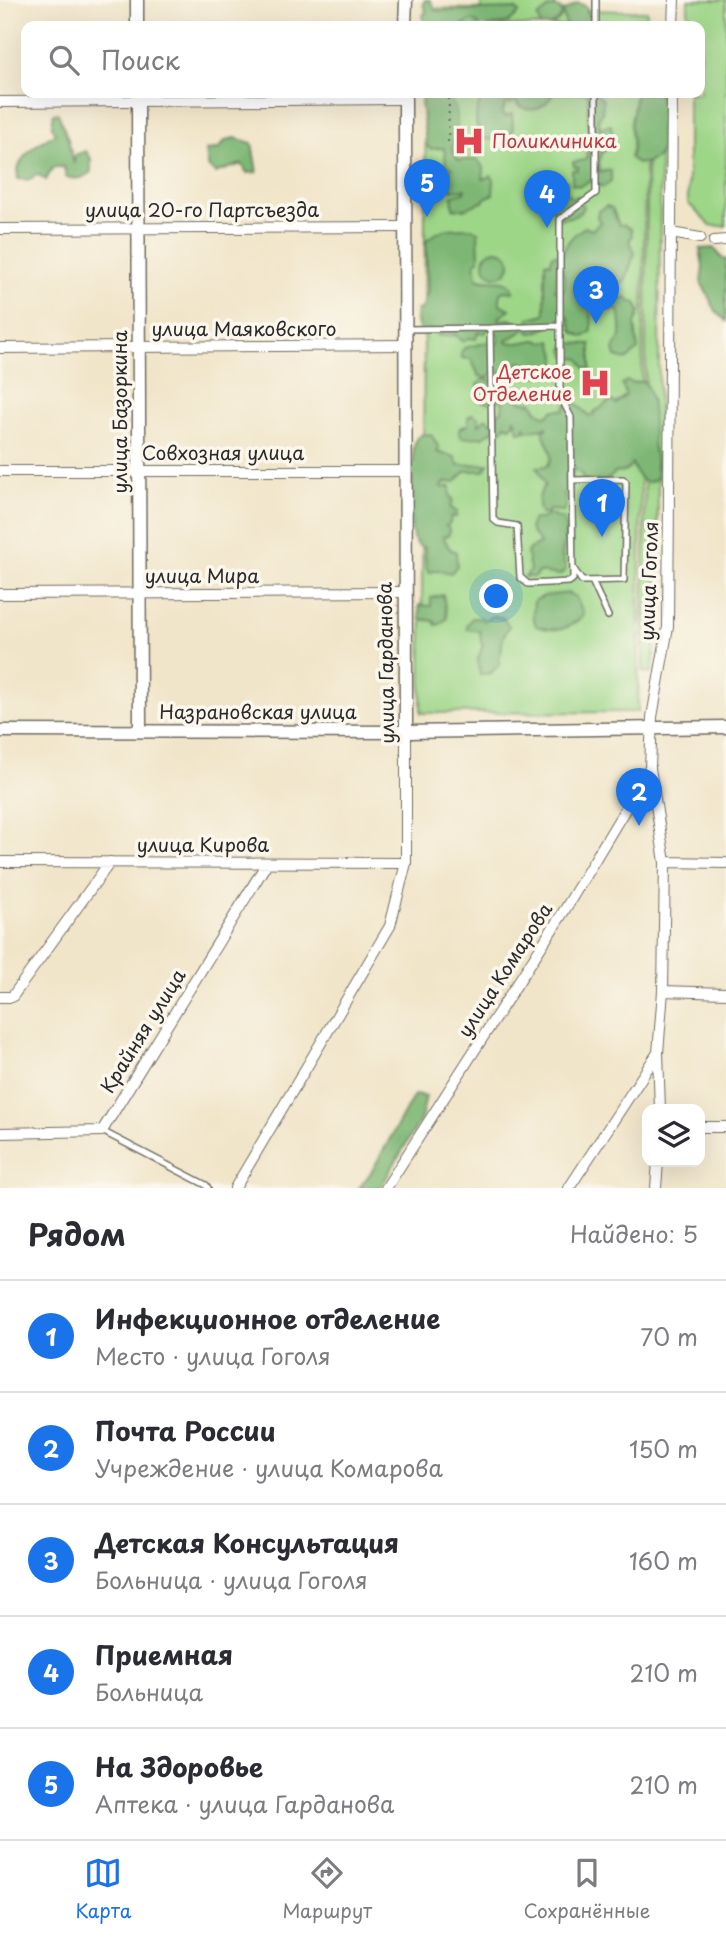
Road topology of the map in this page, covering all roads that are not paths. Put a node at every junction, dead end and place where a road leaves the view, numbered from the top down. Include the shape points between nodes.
1 (137, 0) edge
2 (406, 0) edge
3 (596, 0) edge
4 (674, 0) edge
5 (137, 21) edge
6 (405, 21) edge
7 (596, 21) edge
8 (673, 21) edge
9 (110, 98) edge
10 (138, 98) edge
11 (405, 98) edge
12 (596, 98) edge
13 (673, 98) edge
14 (0, 102) edge
15 (405, 227) junction
16 (138, 228) junction
17 (0, 229) edge
18 (671, 233) junction
19 (700, 238) dead end
20 (714, 240) dead end
21 (726, 240) edge
22 (559, 327) junction
23 (490, 328) junction
24 (405, 329) junction
25 (405, 345) junction
26 (139, 347) junction
27 (0, 348) edge
28 (139, 470) junction
29 (0, 471) edge
30 (405, 471) junction
31 (572, 480) junction
32 (573, 568) junction
33 (592, 581) junction
34 (404, 592) junction
35 (140, 593) junction
36 (0, 594) edge
37 (608, 617) dead end
38 (726, 727) edge
39 (652, 728) junction
40 (0, 731) edge
41 (139, 731) junction
42 (406, 732) junction
43 (650, 768) junction
44 (0, 862) edge
45 (110, 862) junction
46 (665, 862) junction
47 (267, 863) junction
48 (406, 863) junction
49 (726, 863) edge
50 (663, 991) junction
51 (726, 993) edge
52 (0, 997) edge
53 (658, 1053) junction
54 (660, 1104) edge
55 (705, 1127) edge
56 (726, 1127) edge
57 (102, 1131) junction
58 (0, 1133) edge
59 (658, 1167) edge
60 (208, 1188) edge
61 (235, 1188) edge
62 (386, 1188) edge
63 (569, 1188) edge
64 (656, 1188) edge

1 - 5 street
2 - 6 street
3 - 7 lane
4 - 8 street
9 - 14 street
10 - 16 street, улица Базоркина
11 - 15 street, улица Гарданова
12 - 22 lane via 596,193 560,219
13 - 18 street, улица Гоголя
15 - 16 street, улица 20-го Партсъезда
15 - 24 street, улица Гарданова
16 - 17 street, улица 20-го Партсъезда
16 - 26 street, улица Базоркина
18 - 19 street
18 - 39 street, улица Гоголя via 668,627
20 - 21 street
22 - 23 lane
22 - 31 lane via 560,396 570,417
23 - 24 lane
23 - 32 lane via 493,519 519,529 523,581 570,582
24 - 25 street, улица Гарданова
25 - 26 street, улица Маяковского
25 - 30 street, улица Гарданова
26 - 27 street, улица Маяковского
26 - 28 street, улица Базоркина
28 - 29 street, Совхозная улица
28 - 30 street, Совхозная улица
28 - 35 street, улица Базоркина
30 - 34 street, улица Гарданова
31 - 32 lane
31 - 33 lane via 625,481 625,579
32 - 33 lane via 582,581
33 - 37 lane
34 - 35 street, улица Мира
34 - 42 street, улица Гарданова
35 - 36 street, улица Мира
35 - 41 street, улица Базоркина
38 - 39 street, Назрановская улица
39 - 42 street, Назрановская улица
39 - 43 street, улица Гоголя
40 - 41 street, Назрановская улица
41 - 42 street, Назрановская улица
42 - 48 street, улица Гарданова
43 - 46 street, улица Гоголя
43 - 62 street, улица Комарова
44 - 45 street, улица Кирова
45 - 47 street, улица Кирова
45 - 52 street via 12,997
46 - 49 street
46 - 50 street, улица Гоголя
47 - 48 street, улица Кирова
47 - 57 street, Крайняя улица
48 - 61 street, улица Гарданова via 390,926
50 - 51 street
50 - 53 street, улица Гоголя
53 - 54 street, улица Гоголя
53 - 63 street
55 - 56 street
57 - 58 street
57 - 60 lane
59 - 64 street

